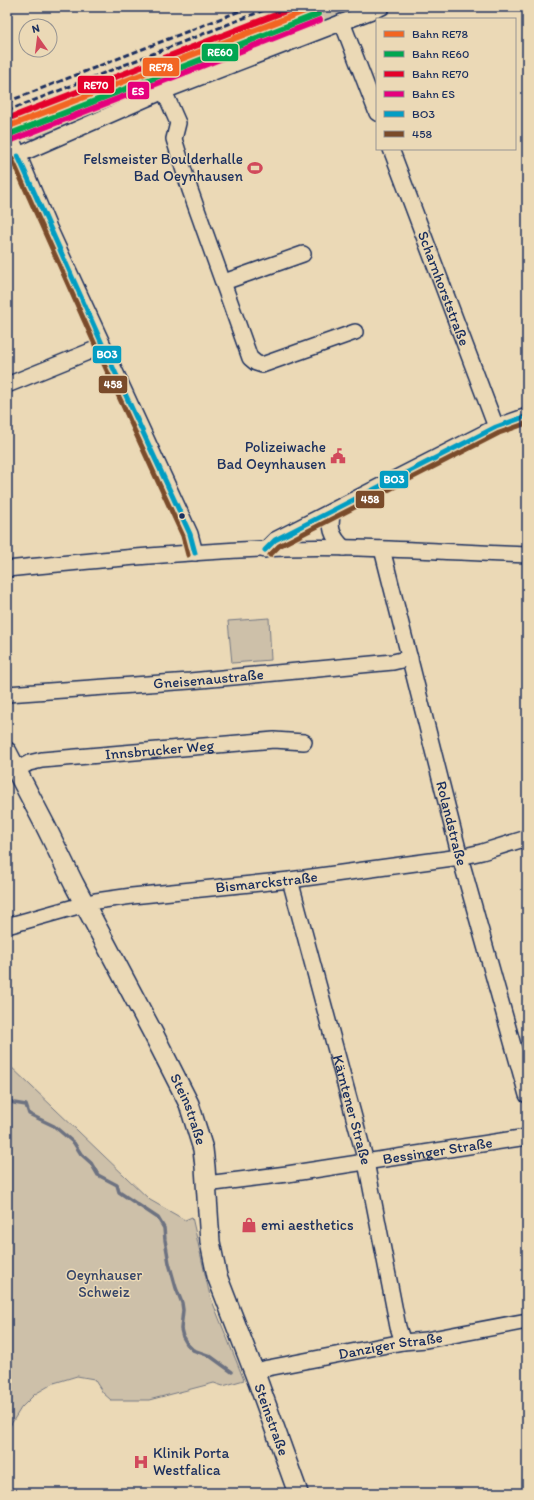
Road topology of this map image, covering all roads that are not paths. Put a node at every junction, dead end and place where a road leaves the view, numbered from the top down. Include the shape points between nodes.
1 (382, 7) edge
2 (342, 22) junction
3 (164, 90) junction
4 (376, 110) edge
5 (7, 128) edge
6 (391, 150) edge
7 (12, 158) edge
8 (303, 254) dead end
9 (224, 282) junction
10 (355, 332) dead end
11 (103, 346) junction
12 (7, 386) edge
13 (527, 416) edge
14 (496, 427) junction
15 (333, 510) junction
16 (344, 548) junction
17 (382, 549) junction
18 (265, 550) junction
19 (194, 552) junction
20 (527, 554) edge
21 (7, 569) edge
22 (410, 658) junction
23 (7, 694) edge
24 (304, 742) dead end
25 (7, 752) edge
26 (16, 770) junction
27 (527, 838) edge
28 (460, 857) junction
29 (290, 880) junction
30 (84, 904) junction
31 (7, 926) edge
32 (527, 1095) edge
33 (527, 1137) edge
34 (366, 1162) junction
35 (206, 1184) junction
36 (527, 1321) edge
37 (403, 1342) junction
38 (254, 1372) junction
39 (298, 1493) edge

1 - 2 street
2 - 3 street
2 - 4 street
3 - 7 street
3 - 9 street via 178,122 174,139
5 - 7 street
6 - 14 street, Scharnhorststraße
7 - 11 street
8 - 9 street
9 - 10 street via 250,358 256,363 262,364
11 - 12 street
11 - 19 street via 190,534
13 - 14 street
14 - 15 street
15 - 16 street via 330,521 332,532 335,540
15 - 18 street via 275,540
16 - 17 street
16 - 18 street
17 - 20 street
17 - 22 street, Rolandstraße
18 - 19 street
19 - 21 street
22 - 23 street, Gneisenaustraße via 393,662 190,682
22 - 28 street, Rolandstraße
24 - 26 street, Innsbrucker Weg via 274,740 42,760
25 - 26 main road, Steinstraße
26 - 30 main road, Steinstraße
27 - 28 street, Bismarckstraße
28 - 29 street, Bismarckstraße
28 - 32 street, Rolandstraße
29 - 30 street, Bismarckstraße via 132,896
29 - 34 street, Kärntener Straße
30 - 31 street, Bismarckstraße
30 - 35 main road, Steinstraße via 188,1104 203,1150
33 - 34 street, Bessinger Straße
34 - 35 street, Bessinger Straße
34 - 37 street, Kärntener Straße
35 - 38 main road, Steinstraße via 210,1242 217,1276
36 - 37 street, Danziger Straße
37 - 38 street, Danziger Straße
38 - 39 main road, Steinstraße

